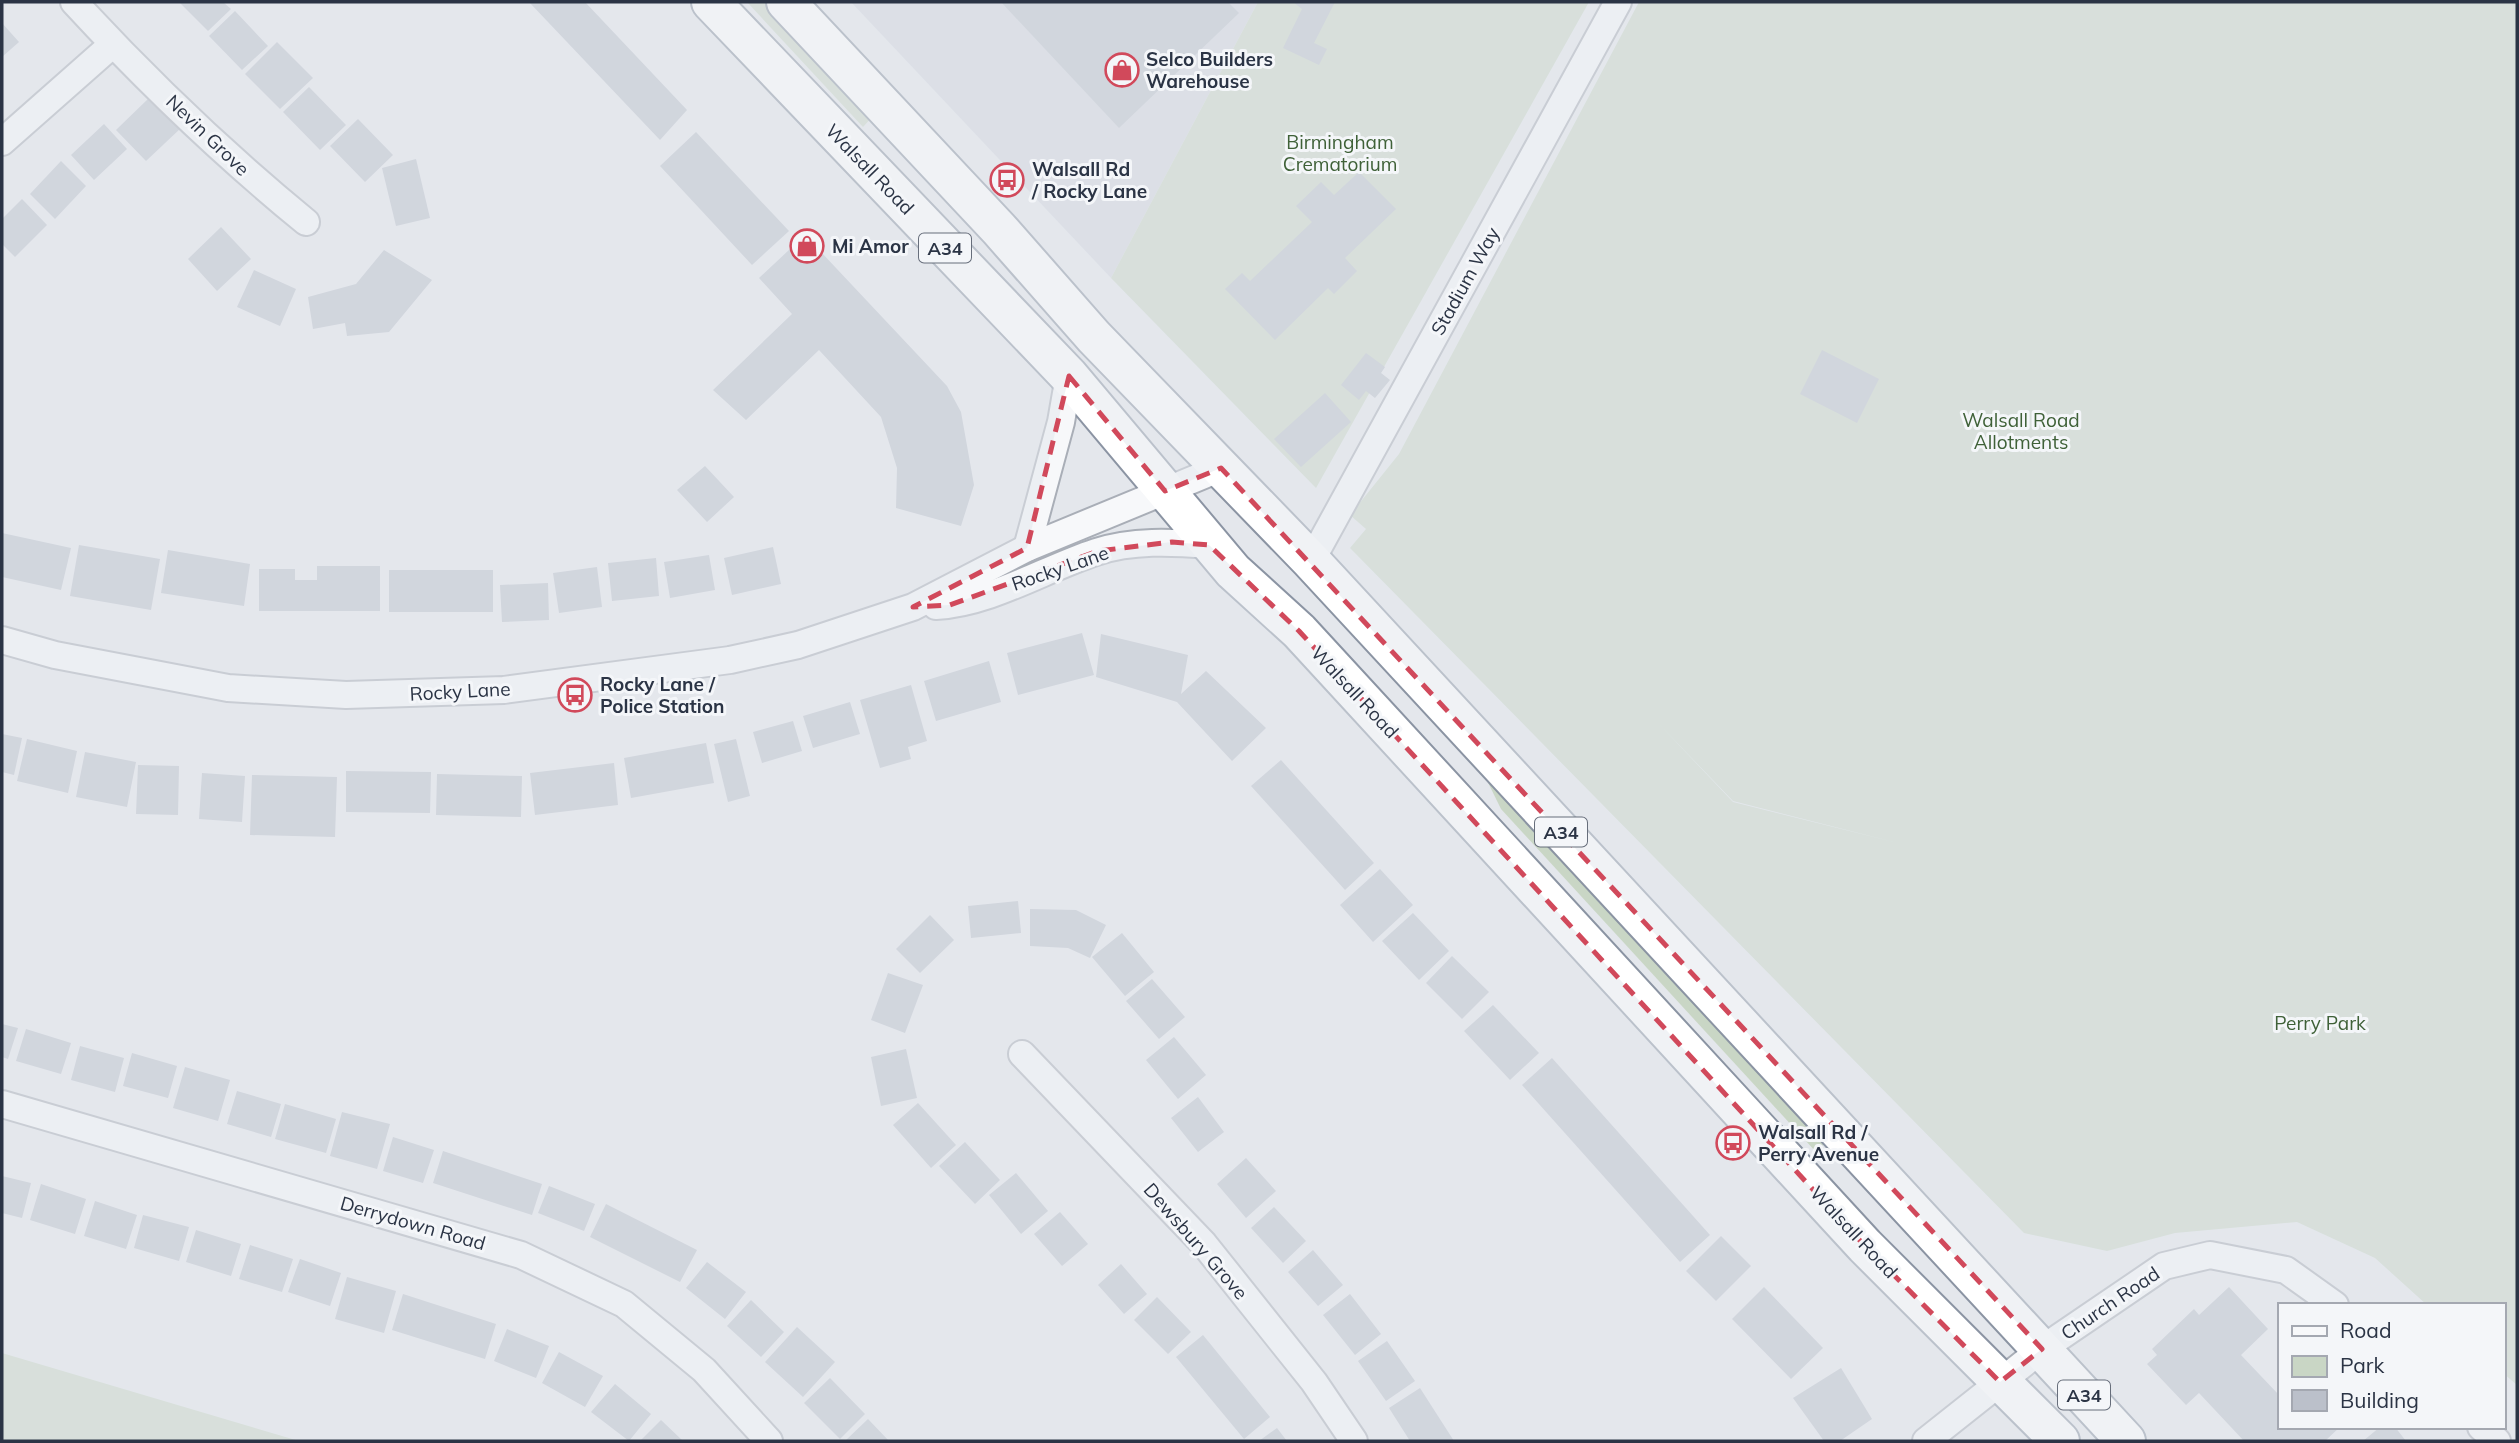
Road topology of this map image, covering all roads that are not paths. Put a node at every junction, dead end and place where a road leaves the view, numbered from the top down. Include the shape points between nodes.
1 (74, 2) edge
2 (711, 2) edge
3 (786, 2) edge
4 (1618, 2) edge
5 (113, 44) junction
6 (2, 142) edge
7 (306, 222) dead end
8 (1069, 376) junction
9 (1222, 468) junction
10 (1165, 491) junction
11 (1209, 545) junction
12 (1027, 548) junction
13 (1311, 561) junction
14 (914, 607) junction
15 (1299, 631) junction
16 (2, 640) edge
17 (1022, 1054) dead end
18 (2, 1104) edge
19 (2332, 1303) edge
20 (2042, 1349) junction
21 (2000, 1382) junction
22 (2483, 1429) edge
23 (769, 1441) edge
24 (1354, 1441) edge
25 (1926, 1441) edge
26 (2060, 1441) edge
27 (2126, 1441) edge
28 (2497, 1441) edge

1 - 5 street, Nevin Grove
2 - 8 highway, Walsall Road / A34
3 - 9 highway, A34 via 1094,337
4 - 13 street, Stadium Way
5 - 6 street
5 - 7 street, Nevin Grove
8 - 10 highway, Walsall Road / A34
8 - 12 street, Rocky Lane
9 - 10 street, Rocky Lane
9 - 13 highway, A34
10 - 11 highway, Walsall Road / A34
10 - 12 street, Rocky Lane
11 - 14 street, Rocky Lane via 1172,542 1098,551 950,605
11 - 15 highway, Walsall Road / A34
12 - 14 street, Rocky Lane
13 - 15 highway via 1296,589
13 - 20 highway, A34
14 - 16 street, Rocky Lane via 798,645 730,660 477,691 346,695 228,688 55,655
15 - 21 highway, Walsall Road / A34 via 1865,1246
17 - 24 street, Dewsbury Grove via 1204,1244 1314,1382
18 - 23 street, Derrydown Road via 522,1255 624,1304 704,1370
19 - 20 street, Church Road via 2286,1270 2210,1255 2164,1266
20 - 21 street
20 - 27 highway, A34
21 - 25 street
21 - 26 highway, Walsall Road / A34
22 - 28 street

